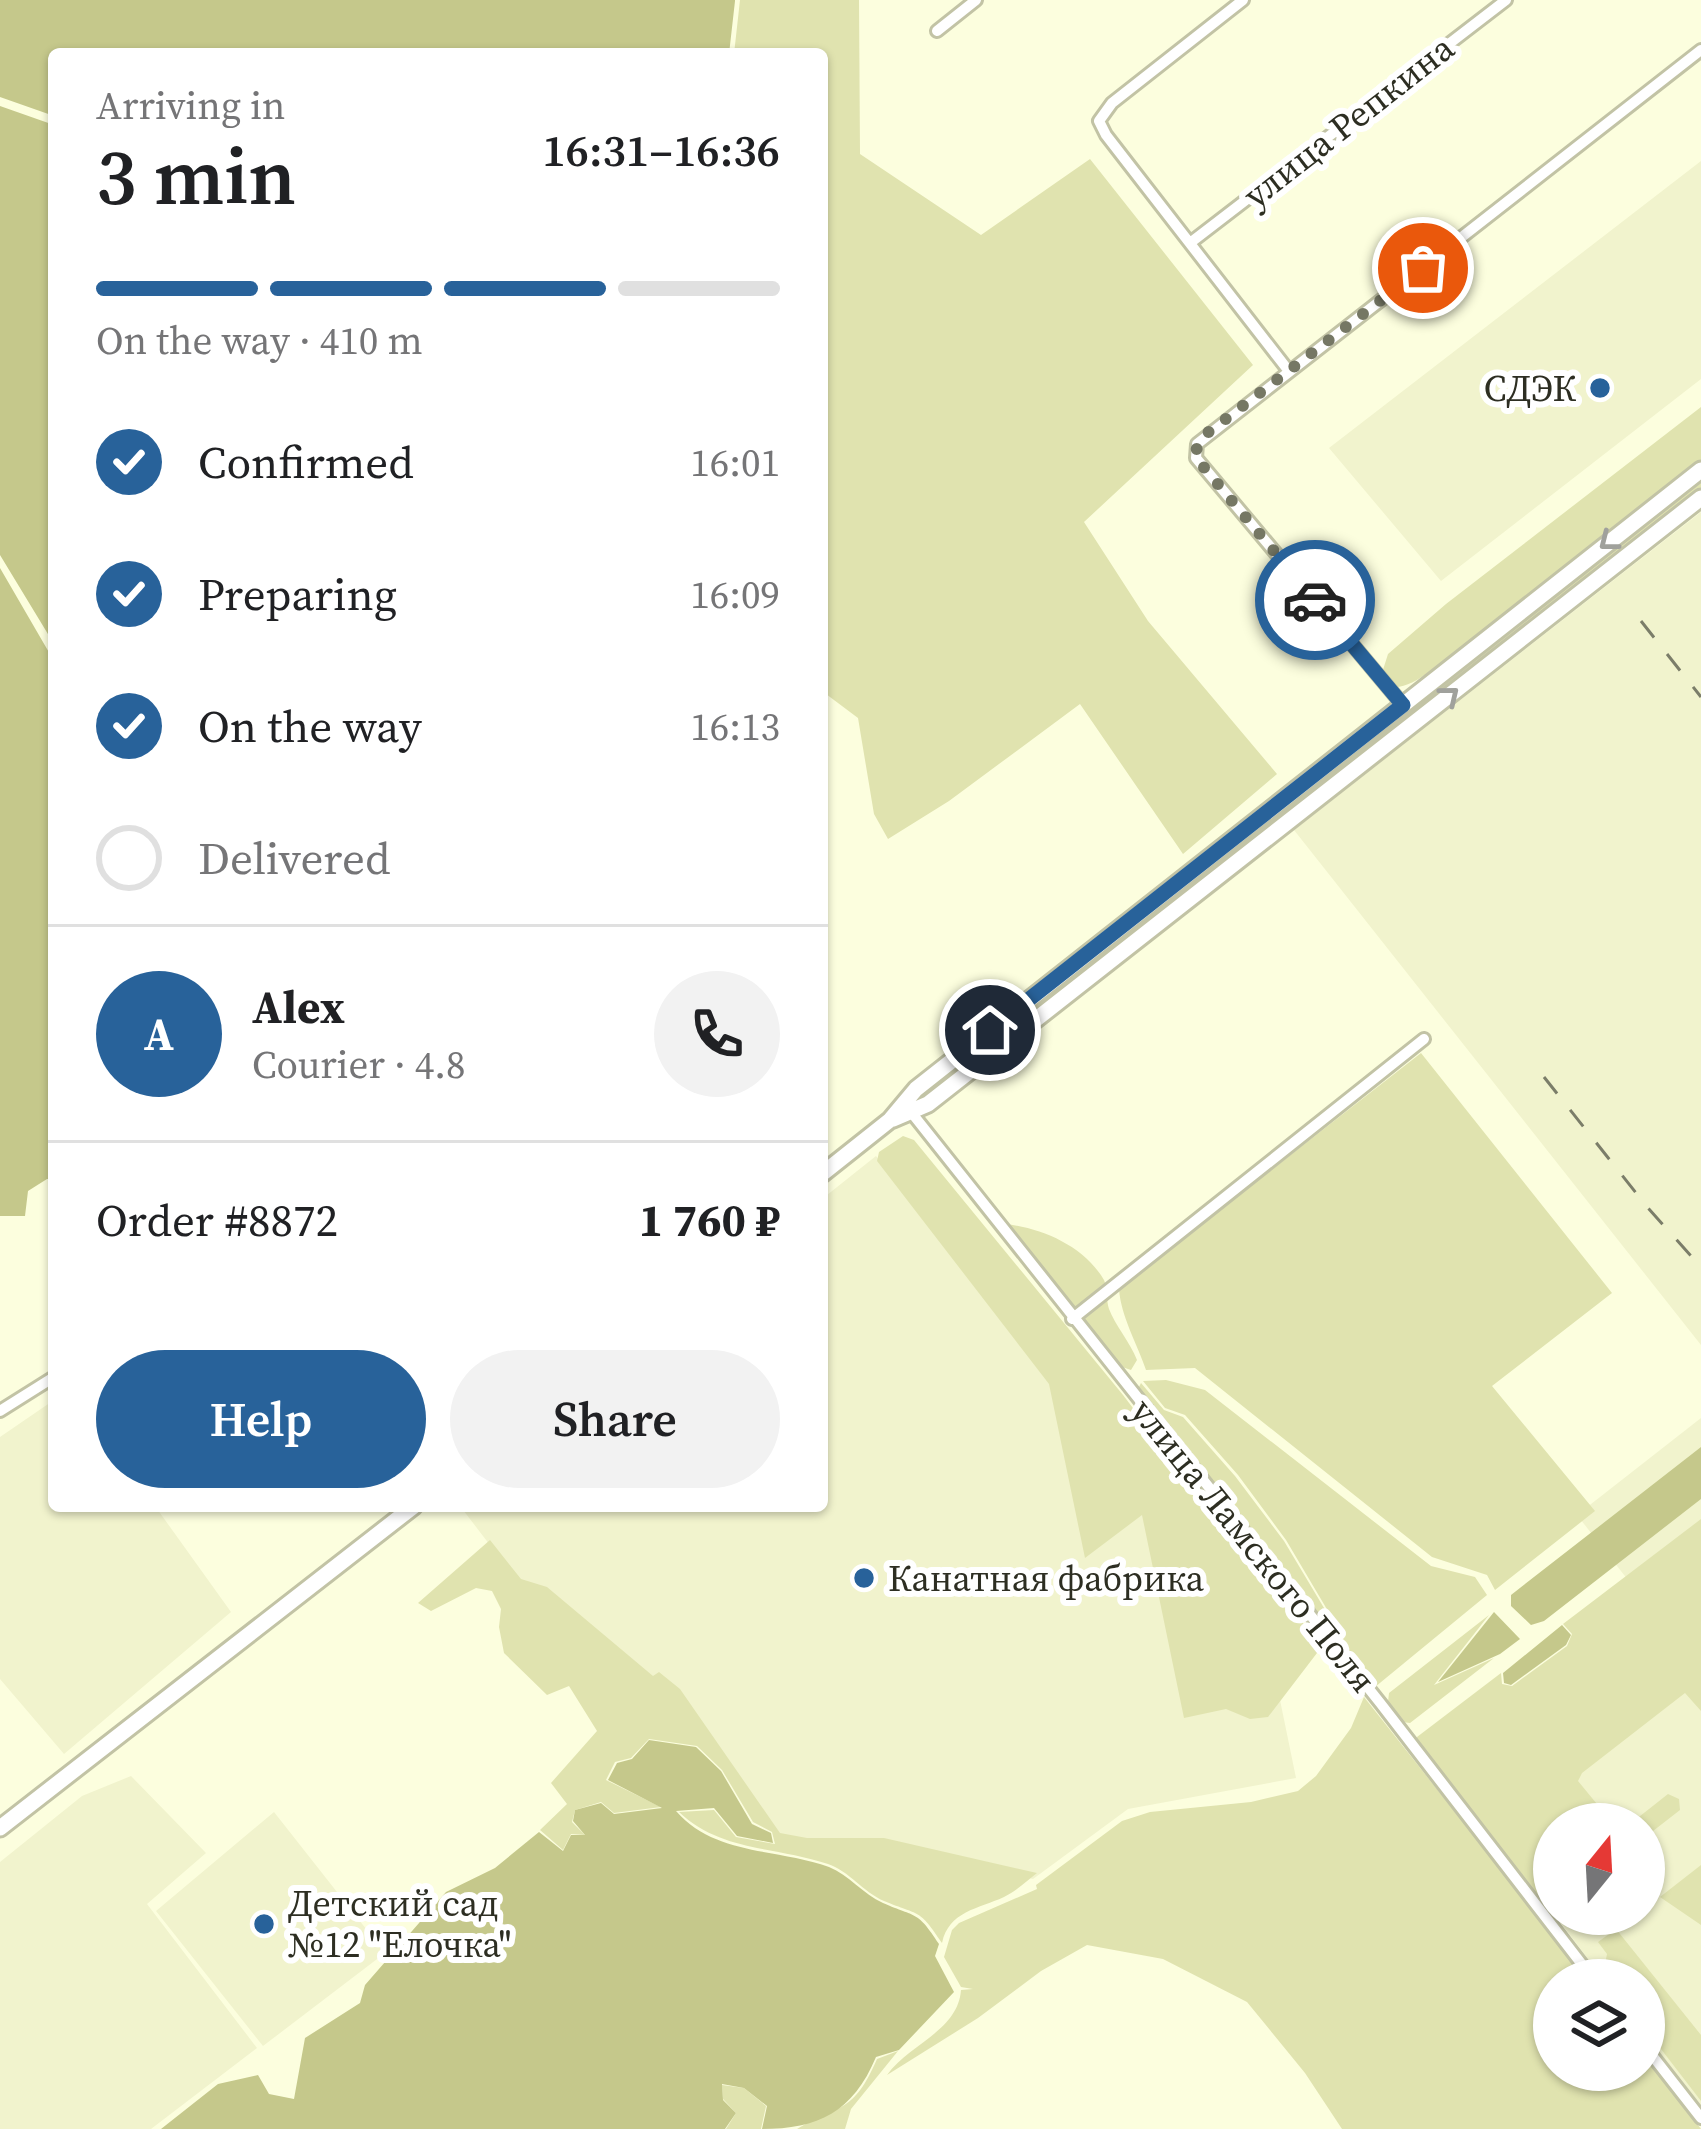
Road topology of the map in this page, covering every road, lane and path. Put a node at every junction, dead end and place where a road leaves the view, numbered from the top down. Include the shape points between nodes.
1 (976, 0) edge
2 (1243, 0) edge
3 (1507, 0) edge
4 (937, 32) dead end
5 (1701, 50) edge
6 (1190, 243) junction
7 (1288, 370) junction
8 (1701, 470) edge
9 (1701, 498) edge
10 (1401, 706) junction
11 (1413, 725) junction
12 (1257, 819) junction
13 (1272, 837) junction
14 (1424, 1039) dead end
15 (910, 1112) junction
16 (890, 1120) junction
17 (828, 1169) edge
18 (1072, 1319) junction
19 (48, 1381) edge
20 (0, 1411) edge
21 (406, 1512) edge
22 (0, 1828) edge
23 (1578, 1959) edge
24 (1665, 2072) edge
25 (1701, 2118) edge

1 - 4 street
2 - 6 street via 1099,121
3 - 6 street, улица Репкина
5 - 7 street
6 - 7 street
7 - 10 street via 1206,434 1196,458
8 -> 10 main road
11 -> 9 main road
10 - 11 main road
10 - 12 main road
11 - 13 main road
12 - 13 main road
12 - 16 main road via 916,1089
13 - 15 main road
14 - 18 street
15 - 16 main road
15 - 18 street, улица Ламского Поля
16 - 17 main road
18 - 23 street, улица Ламского Поля
19 - 20 street
21 - 22 main road
24 - 25 street

